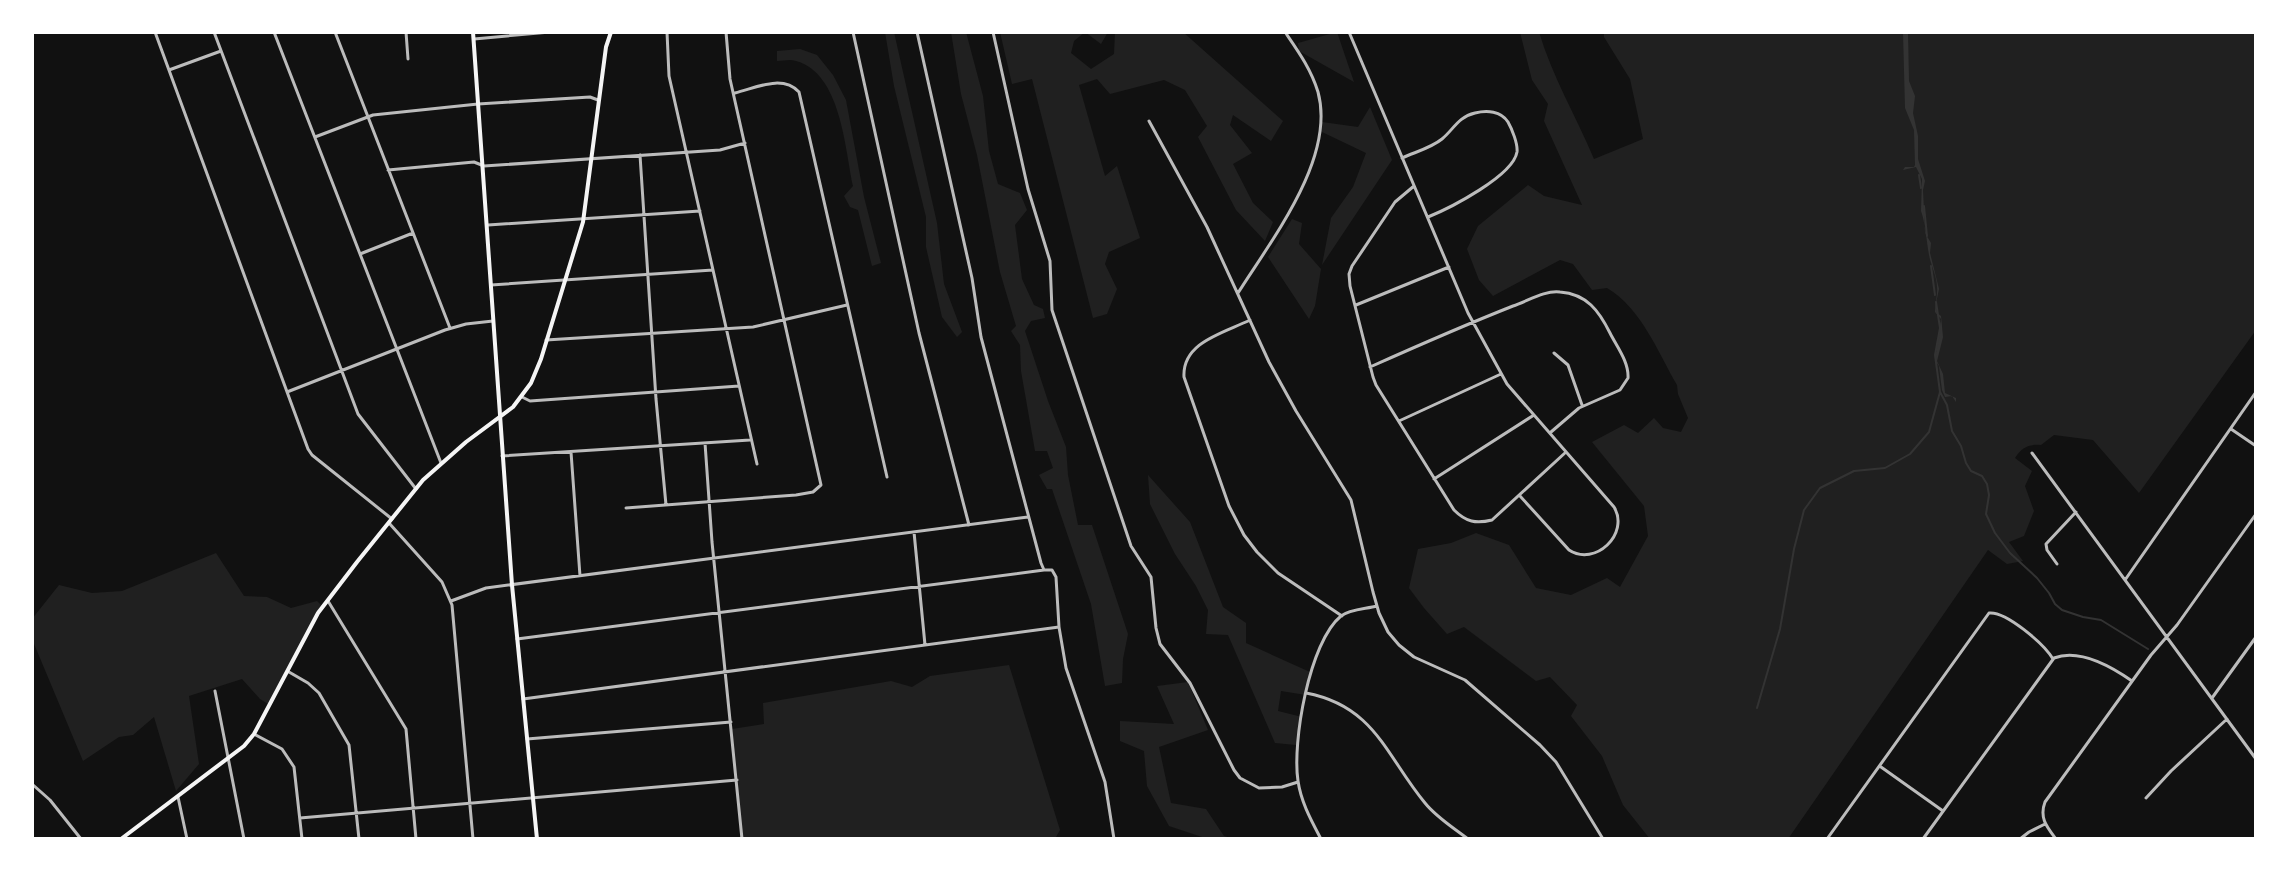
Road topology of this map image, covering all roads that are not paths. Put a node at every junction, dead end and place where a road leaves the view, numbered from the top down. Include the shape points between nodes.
1 (155, 32) edge
2 (214, 32) edge
3 (274, 32) edge
4 (335, 32) edge
5 (406, 32) edge
6 (473, 32) edge
7 (550, 32) edge
8 (611, 32) edge
9 (667, 32) edge
10 (726, 32) edge
11 (853, 32) edge
12 (917, 32) edge
13 (993, 32) edge
14 (1285, 32) edge
15 (1349, 32) edge
16 (473, 39) junction
17 (221, 51) junction
18 (408, 59) dead end
19 (169, 70) junction
20 (734, 93) junction
21 (600, 101) junction
22 (478, 104) junction
23 (368, 117) junction
24 (1149, 121) dead end
25 (315, 137) junction
26 (745, 143) junction
27 (686, 152) junction
28 (640, 155) junction
29 (1402, 158) junction
30 (592, 159) junction
31 (482, 165) junction
32 (388, 170) junction
33 (1414, 186) junction
34 (700, 211) junction
35 (644, 215) junction
36 (1428, 218) junction
37 (584, 219) junction
38 (486, 226) junction
39 (413, 233) junction
40 (360, 254) junction
41 (1449, 267) junction
42 (713, 270) junction
43 (648, 273) junction
44 (566, 279) junction
45 (491, 285) junction
46 (1238, 293) junction
47 (847, 305) junction
48 (1355, 306) junction
49 (784, 319) junction
50 (1250, 320) junction
51 (493, 321) junction
52 (1473, 322) junction
53 (450, 328) junction
54 (726, 328) junction
55 (652, 333) junction
56 (546, 340) junction
57 (397, 349) junction
58 (1554, 353) dead end
59 (1370, 367) junction
60 (342, 370) junction
61 (1501, 374) junction
62 (739, 386) junction
63 (656, 391) junction
64 (287, 392) junction
65 (2256, 392) edge
66 (522, 397) junction
67 (1582, 406) junction
68 (1534, 415) junction
69 (500, 416) junction
70 (1399, 422) junction
71 (2231, 429) junction
72 (1550, 433) junction
73 (751, 440) junction
74 (705, 443) junction
75 (661, 446) junction
76 (2256, 446) edge
77 (571, 452) junction
78 (1566, 452) junction
79 (2032, 453) dead end
80 (502, 456) junction
81 (441, 463) junction
82 (757, 464) dead end
83 (887, 477) dead end
84 (1434, 479) junction
85 (416, 489) junction
86 (1520, 496) junction
87 (710, 502) junction
88 (666, 505) junction
89 (626, 508) dead end
90 (2076, 512) junction
91 (2256, 514) edge
92 (1029, 517) junction
93 (390, 521) junction
94 (969, 525) junction
95 (914, 532) junction
96 (714, 558) junction
97 (2057, 564) dead end
98 (1044, 570) junction
99 (580, 576) junction
100 (2125, 580) junction
101 (512, 585) junction
102 (919, 587) junction
103 (327, 600) junction
104 (451, 601) junction
105 (1377, 606) junction
106 (720, 613) junction
107 (1342, 616) junction
108 (1059, 627) junction
109 (2256, 637) edge
110 (2168, 638) junction
111 (517, 639) junction
112 (925, 645) junction
113 (2053, 659) junction
114 (287, 671) junction
115 (726, 672) junction
116 (2132, 681) junction
117 (215, 691) dead end
118 (1306, 693) junction
119 (2212, 698) junction
120 (523, 699) junction
121 (2227, 719) junction
122 (731, 722) junction
123 (254, 734) junction
124 (527, 739) junction
125 (229, 759) junction
126 (2256, 759) edge
127 (1880, 766) junction
128 (737, 780) junction
129 (1298, 782) junction
130 (32, 784) edge
131 (178, 797) junction
132 (533, 798) junction
133 (2146, 798) dead end
134 (470, 804) junction
135 (414, 809) junction
136 (1943, 811) junction
137 (357, 813) junction
138 (300, 818) junction
139 (2045, 824) junction
140 (81, 839) edge
141 (121, 839) edge
142 (187, 839) edge
143 (244, 839) edge
144 (302, 839) edge
145 (359, 839) edge
146 (416, 839) edge
147 (473, 839) edge
148 (537, 839) edge
149 (743, 839) edge
150 (1114, 839) edge
151 (1321, 839) edge
152 (1468, 839) edge
153 (1603, 839) edge
154 (1827, 839) edge
155 (1923, 839) edge
156 (2020, 839) edge
157 (2056, 839) edge

1 - 19 street
2 - 17 street
3 - 25 street
4 - 23 street
5 - 18 street
6 - 16 main road
7 - 16 street
8 - 21 main road
9 - 27 street via 667,69
10 - 20 street
11 - 94 street via 925,358
12 - 92 street via 981,337
13 - 129 street via 1050,261 1052,310 1132,548 1151,577 1160,644 1190,683 1240,778 1259,788
14 - 46 street via 1307,63 1317,89 1319,142 1305,182
15 - 29 street
16 - 22 main road
17 - 19 street
17 - 60 street
19 - 64 street
20 - 26 street
20 - 47 street via 784,82 799,92
21 - 22 street via 590,97
21 - 30 main road
22 - 23 street
22 - 31 main road
23 - 25 street
23 - 32 street
24 - 46 street
25 - 40 street
26 - 27 street
26 - 49 street
27 - 28 street
27 - 34 street
28 - 30 street
28 - 35 street
29 - 33 street
29 - 36 street via 1439,141 1460,119 1477,112 1497,113 1509,123 1517,153 1507,168
30 - 31 street
30 - 37 main road
31 - 32 street
31 - 38 main road
32 - 39 street
33 - 36 street
33 - 48 street via 1395,202 1352,266
34 - 35 street
34 - 42 street
35 - 37 street
35 - 43 street
36 - 41 street
37 - 38 street
37 - 44 main road
38 - 45 main road
39 - 40 street
39 - 53 street
40 - 57 street
41 - 48 street
41 - 52 street
42 - 43 street
42 - 54 street
43 - 44 street
43 - 55 street
44 - 45 street
44 - 56 main road
45 - 51 main road
46 - 50 street
47 - 49 street
47 - 83 street
48 - 59 street
49 - 54 street
49 - 87 street via 821,485 807,494
50 - 105 street via 1296,411 1351,500
50 - 107 street via 1193,349 1184,377 1244,535 1278,573
51 - 53 street
51 - 69 main road
52 - 59 street
52 - 61 street
52 - 67 street via 1553,292 1588,301 1600,312 1628,378 1620,390
53 - 57 street
54 - 55 street
54 - 62 street
55 - 56 street
55 - 63 street
56 - 66 main road
57 - 60 street
57 - 81 street
58 - 67 street via 1568,365
59 - 70 street
60 - 64 street
60 - 85 street via 361,419
61 - 68 street
61 - 70 street
62 - 63 street
62 - 73 street
63 - 66 street via 530,401
63 - 75 street
64 - 93 street via 310,453
65 - 71 street
66 - 69 main road
67 - 72 street
68 - 72 street
68 - 84 street
69 - 80 main road
69 - 81 main road
70 - 84 street
71 - 76 street
71 - 100 street
72 - 78 street
73 - 74 street
73 - 82 street
74 - 75 street
74 - 87 street
75 - 77 street
75 - 88 street
77 - 80 street
77 - 99 street
78 - 86 street
78 - 86 street via 1614,507 1620,518 1616,535 1592,556 1572,553
79 - 90 street
80 - 101 main road
81 - 85 main road
84 - 86 street via 1467,521 1492,520
85 - 93 main road
87 - 88 street
87 - 96 street
88 - 89 street
90 - 97 street via 2046,544
90 - 100 street
91 - 110 street
92 - 94 street
92 - 98 street
93 - 103 main road
93 - 104 street via 442,582
94 - 95 street
95 - 96 street
95 - 102 street
96 - 99 street
96 - 106 street
98 - 102 street
98 - 108 street via 1052,570 1056,577
99 - 101 street
100 - 110 street
101 - 104 street
101 - 111 main road
102 - 106 street
102 - 112 street
103 - 114 main road
103 - 135 street via 406,729
104 - 134 street
105 - 107 street
105 - 153 street via 1399,645 1465,680 1540,745 1563,772
106 - 111 street
106 - 115 street
107 - 118 street via 1319,648
108 - 112 street
108 - 150 street via 1066,668 1105,782
109 - 119 street
110 - 116 street
110 - 119 street
111 - 120 main road
112 - 115 street
113 - 116 street via 2070,655 2102,662
113 - 127 street via 2045,646 2009,620 1996,612 1986,615
113 - 136 street
114 - 123 main road
114 - 137 street via 319,693 346,738
115 - 120 street
115 - 122 street
116 - 139 street via 2045,802
117 - 125 street
118 - 129 street
118 - 152 street via 1332,700 1366,722 1424,802
119 - 121 street
120 - 124 main road
121 - 126 street
121 - 133 street
122 - 124 street
122 - 128 street
123 - 125 main road
123 - 138 street via 291,761
124 - 132 main road
125 - 131 main road
125 - 143 street
127 - 136 street
127 - 154 street
128 - 132 street
128 - 149 street
129 - 151 street
130 - 140 street
131 - 141 main road
131 - 142 street
132 - 134 street
132 - 148 main road
134 - 135 street
134 - 147 street
135 - 137 street
135 - 146 street
136 - 155 street
137 - 138 street
137 - 145 street
138 - 144 street
139 - 156 street
139 - 157 street

